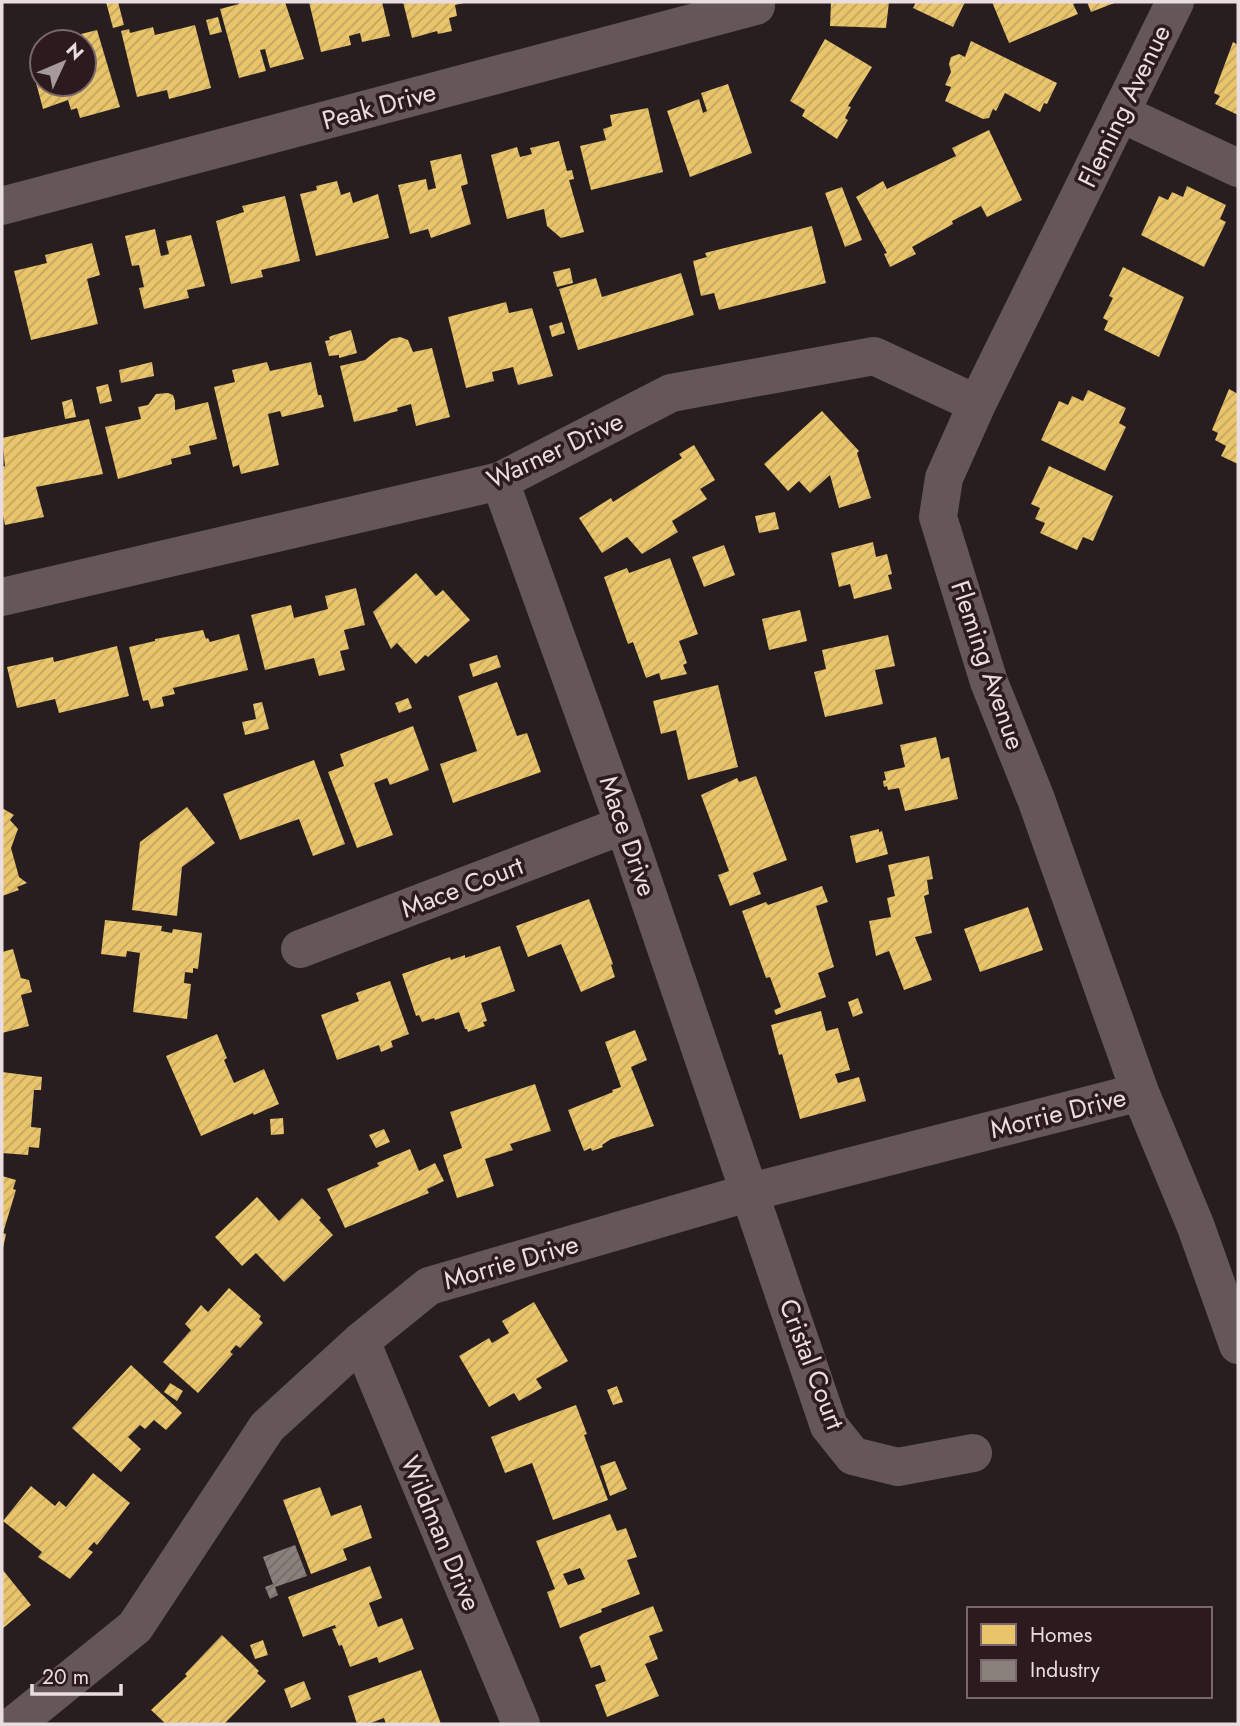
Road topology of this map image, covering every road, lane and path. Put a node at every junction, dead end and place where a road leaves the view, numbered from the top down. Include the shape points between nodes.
1 (1175, 2) edge
2 (755, 4) edge
3 (1120, 113) junction
4 (1238, 168) edge
5 (2, 206) edge
6 (977, 404) junction
7 (500, 481) junction
8 (2, 597) edge
9 (624, 825) junction
10 (300, 949) dead end
11 (1140, 1092) junction
12 (751, 1192) junction
13 (361, 1341) junction
14 (1238, 1345) edge
15 (973, 1453) dead end
16 (15, 1724) edge
17 (521, 1724) edge

1 - 3 street, Fleming Avenue
2 - 5 street, Peak Drive
3 - 4 street
3 - 6 street, Fleming Avenue
6 - 7 street, Warner Drive via 874,356 671,393
6 - 11 street, Fleming Avenue via 944,478 938,517 989,682 1036,799
7 - 8 street, Warner Drive
7 - 9 street, Mace Drive
9 - 10 street, Mace Court
9 - 12 street, Mace Drive
11 - 12 street, Morrie Drive
11 - 14 street, Fleming Avenue
12 - 13 street, Morrie Drive via 429,1286
12 - 15 street, Cristal Court via 829,1426 853,1456 898,1467
13 - 16 street, Morrie Drive via 267,1427 135,1627
13 - 17 street, Wildman Drive

